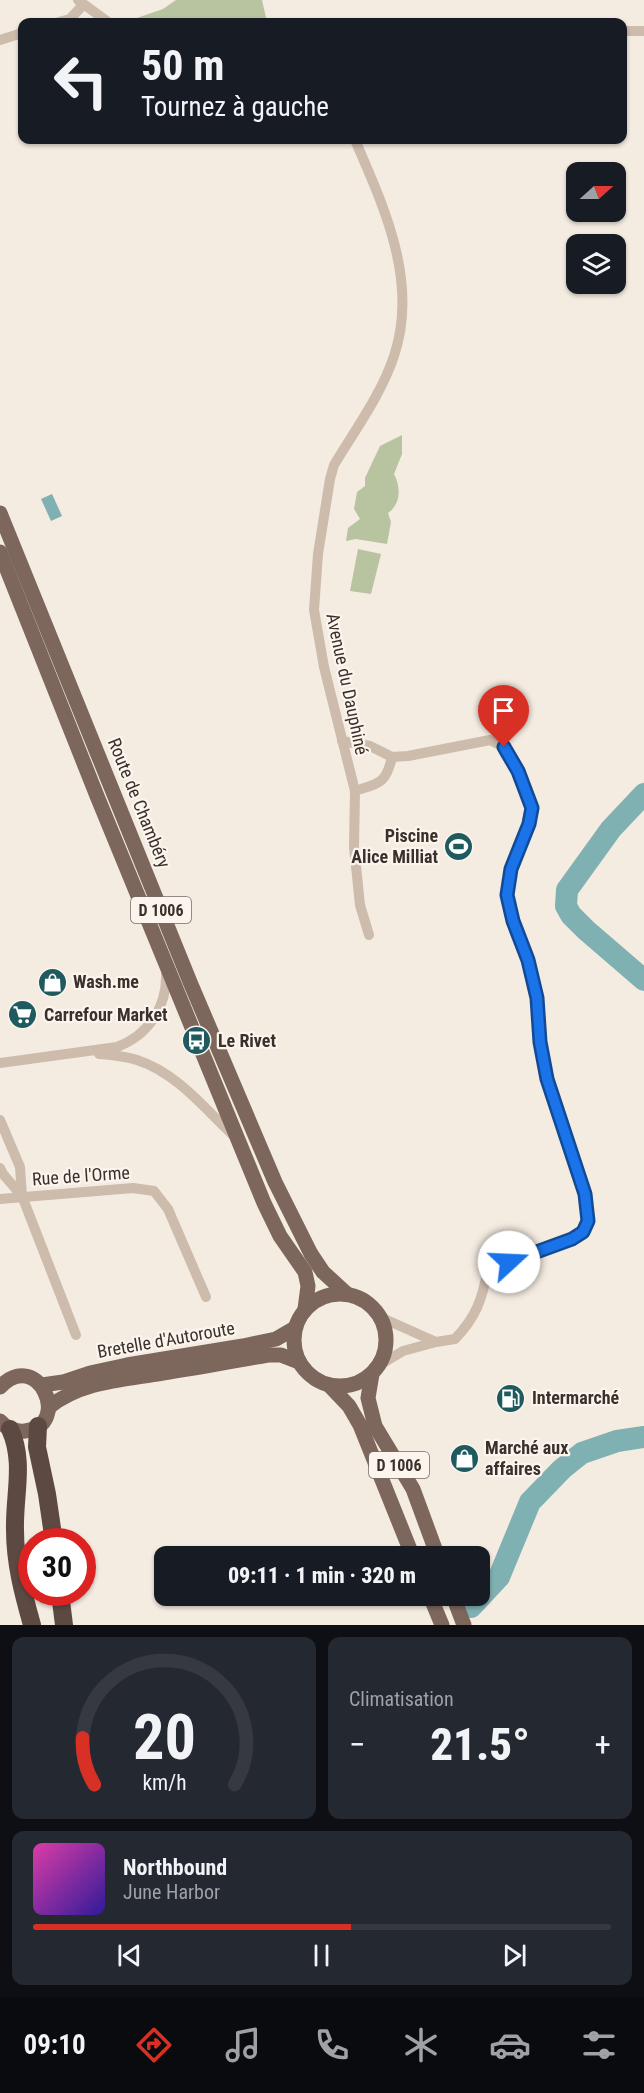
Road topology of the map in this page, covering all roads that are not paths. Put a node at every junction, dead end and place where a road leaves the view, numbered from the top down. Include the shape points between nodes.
1 (80, 3) edge
2 (71, 18) edge
3 (102, 18) edge
4 (627, 31) edge
5 (644, 31) edge
6 (18, 34) edge
7 (0, 40) edge
8 (357, 144) edge
9 (0, 513) edge
10 (0, 552) edge
11 (342, 741) junction
12 (392, 757) junction
13 (355, 791) junction
14 (369, 935) dead end
15 (165, 965) junction
16 (87, 1052) junction
17 (0, 1063) edge
18 (0, 1120) edge
19 (238, 1139) junction
20 (0, 1167) edge
21 (22, 1196) junction
22 (0, 1199) edge
23 (347, 1294) junction
24 (206, 1297) dead end
25 (305, 1309) junction
26 (380, 1317) junction
27 (295, 1328) junction
28 (76, 1335) dead end
29 (436, 1342) junction
30 (299, 1362) junction
31 (375, 1370) junction
32 (42, 1385) junction
33 (329, 1385) junction
34 (0, 1387) edge
35 (49, 1407) junction
36 (5, 1425) edge
37 (38, 1426) junction
38 (52, 1528) edge
39 (410, 1546) edge
40 (434, 1546) edge
41 (62, 1606) edge
42 (434, 1606) edge
43 (457, 1606) edge
44 (32, 1625) edge
45 (64, 1625) edge
46 (442, 1625) edge
47 (464, 1625) edge

1 - 2 street
1 - 3 street
4 - 5 street
6 - 7 street
8 - 11 street, Avenue du Dauphiné via 379,195 400,264 402,321 387,373 332,472 318,554 314,610
9 - 23 main road, Route de Chambéry / D 1006 via 275,1182 317,1263
10 - 15 main road, Route de Chambéry / D 1006
11 - 12 street via 370,746
11 - 13 street, Avenue du Dauphiné
12 - 13 street via 383,780
12 - 29 street via 490,740 504,747 518,771 532,808 511,869 507,895 537,998 547,1079 585,1194 588,1221 583,1232 572,1239 488,1269 473,1318 455,1339
13 - 14 street, Avenue du Dauphiné via 354,847 360,905
15 - 16 street via 162,1001 144,1032 117,1047
15 - 19 main road, Route de Chambéry / D 1006
16 - 17 street
16 - 19 street via 137,1060 158,1070 180,1084
18 - 21 street via 20,1167
19 - 25 main road, Route de Chambéry / D 1006 via 280,1236 305,1272
20 - 21 street
21 - 22 street, Rue de l'Orme
21 - 24 street, Rue de l'Orme via 133,1188 154,1191 168,1209
21 - 28 street
23 - 25 main road via 324,1296
23 - 26 main road via 366,1302
25 - 27 main road
26 - 29 street
26 - 31 main road via 386,1334 385,1351
27 - 30 main road via 293,1340
27 - 32 main road, Bretelle d'Autoroute via 276,1339 127,1365
29 - 31 street via 403,1351
30 - 33 main road via 311,1377
30 - 35 main road, Bretelle d'Autoroute via 268,1355 114,1380 66,1395
31 - 33 main road via 358,1383
31 - 40 main road, D 1006 via 368,1398 375,1426 413,1489
32 - 34 main road via 33,1379 14,1377
32 - 35 main road
33 - 39 main road, D 1006 via 360,1425
35 - 37 main road
36 - 37 main road via 20,1432
36 - 44 highway via 18,1450 15,1531 19,1580
37 - 38 highway via 37,1447
41 - 45 highway
42 - 46 main road
43 - 47 main road

